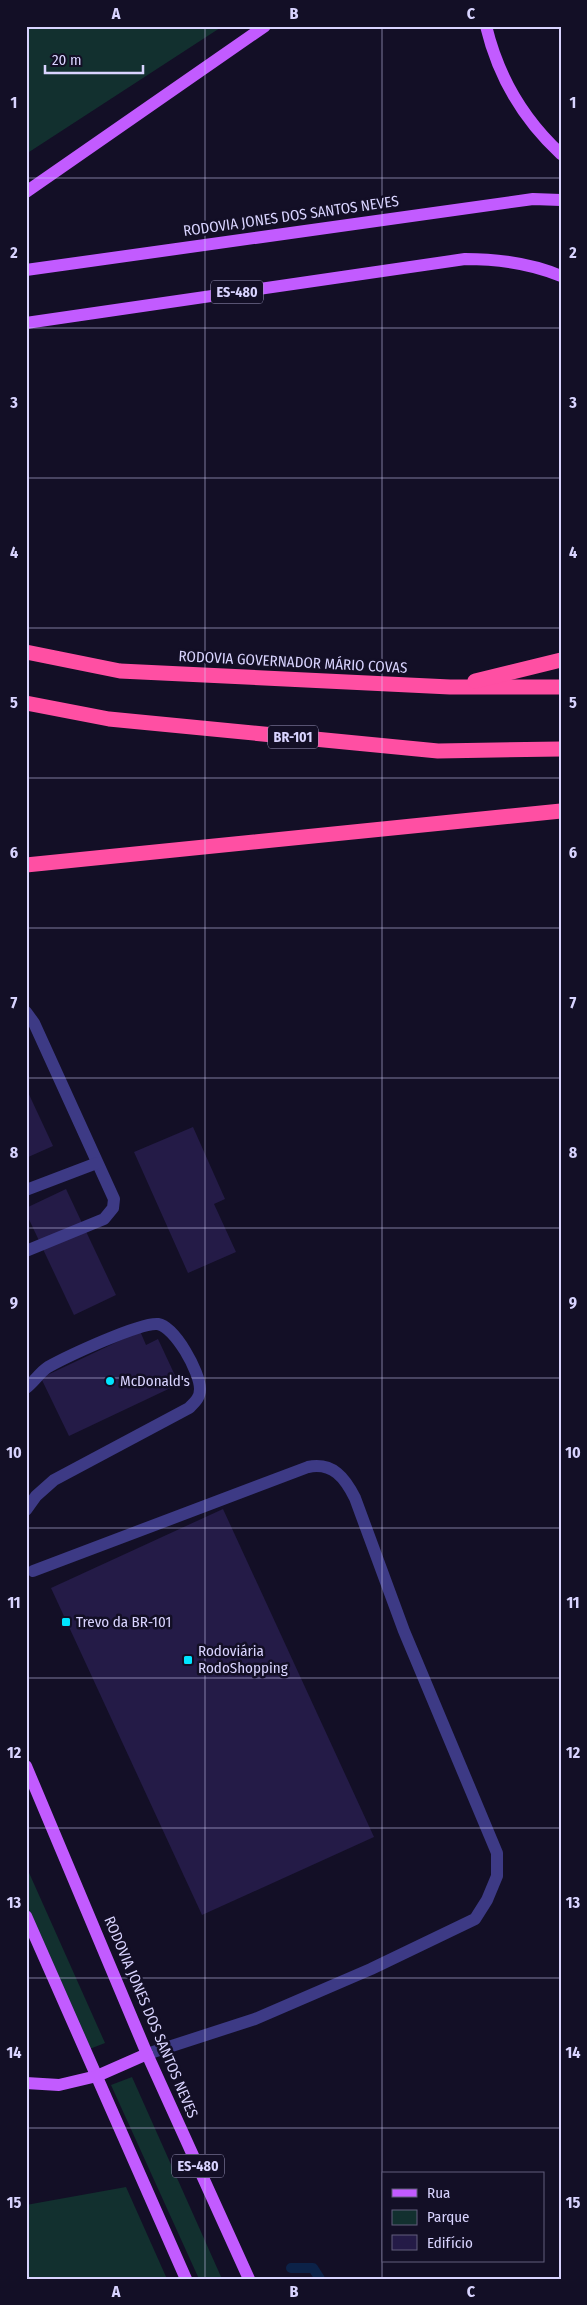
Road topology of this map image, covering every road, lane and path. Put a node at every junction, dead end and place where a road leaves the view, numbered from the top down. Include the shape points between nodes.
1 (265, 26) edge
2 (486, 26) edge
3 (561, 154) edge
4 (26, 192) edge
5 (561, 200) edge
6 (26, 270) edge
7 (561, 276) edge
8 (26, 323) edge
9 (26, 652) edge
10 (561, 660) edge
11 (450, 687) junction
12 (561, 687) edge
13 (26, 703) edge
14 (561, 749) edge
15 (561, 811) edge
16 (26, 865) edge
17 (26, 1012) edge
18 (97, 1163) junction
19 (26, 1190) edge
20 (26, 1251) edge
21 (26, 1388) edge
22 (26, 1510) edge
23 (33, 1571) dead end
24 (26, 1766) edge
25 (26, 1916) edge
26 (148, 2054) junction
27 (97, 2076) junction
28 (26, 2083) edge
29 (186, 2279) edge
30 (250, 2279) edge

1 - 4 main road
2 - 3 main road via 502,76 516,100
5 - 6 main road, RODOVIA JONES DOS SANTOS NEVES via 533,199
7 - 8 main road, ES-480 via 494,259 465,259
9 - 11 highway, RODOVIA GOVERNADOR MÁRIO COVAS via 120,671
10 - 11 highway
11 - 12 highway, RODOVIA GOVERNADOR MÁRIO COVAS
13 - 14 highway, BR-101 via 109,719 438,751
15 - 16 highway
17 - 18 lane via 34,1022
18 - 19 lane
18 - 20 lane via 113,1196 113,1208 104,1219
21 - 22 lane via 47,1368 135,1328 155,1324 168,1329 180,1342 200,1386 198,1397 189,1408 54,1480
23 - 26 lane via 308,1467 317,1465 337,1472 355,1498 404,1631 497,1853 497,1876 475,1918 371,1969 255,2019
24 - 26 main road, RODOVIA JONES DOS SANTOS NEVES / ES-480
25 - 27 main road
26 - 27 main road
26 - 30 main road, RODOVIA JONES DOS SANTOS NEVES / ES-480
27 - 28 main road via 59,2085
27 - 29 main road

